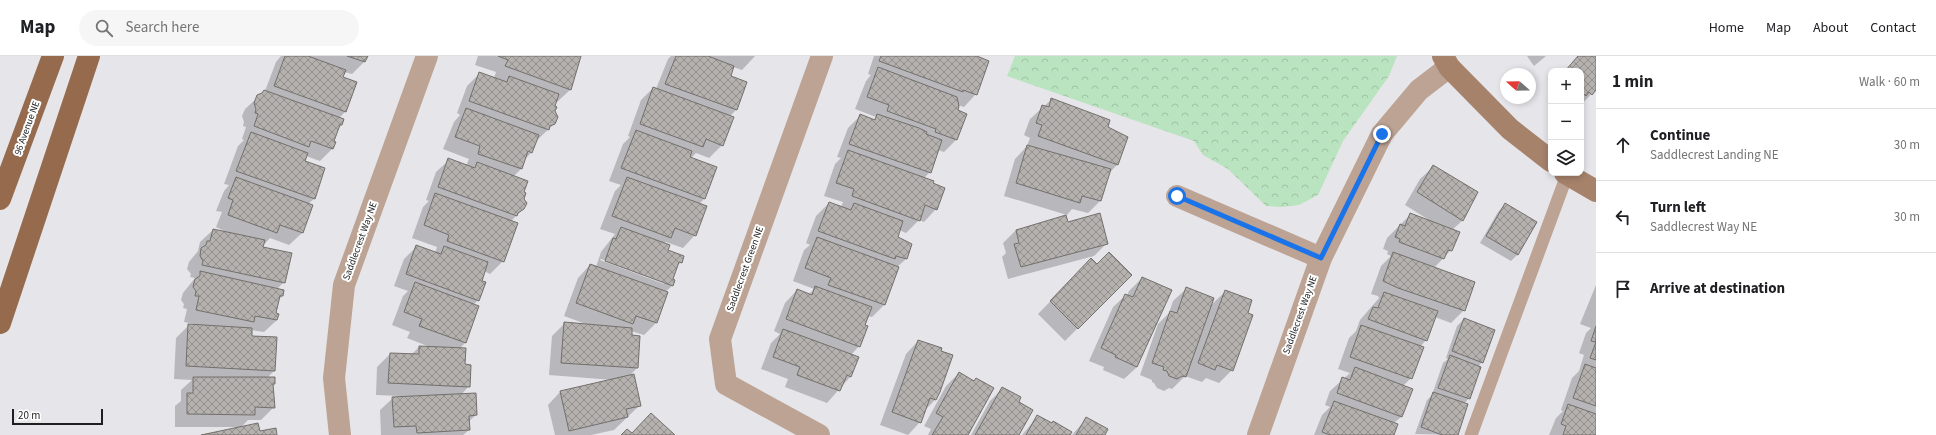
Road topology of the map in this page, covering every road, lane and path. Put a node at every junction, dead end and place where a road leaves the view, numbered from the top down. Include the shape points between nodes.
1 (53, 56) edge
2 (89, 56) edge
3 (427, 56) edge
4 (822, 56) edge
5 (1446, 61) edge
6 (1548, 160) edge
7 (1559, 176) edge
8 (1571, 176) edge
9 (1596, 192) edge
10 (1177, 196) dead end
11 (0, 199) edge
12 (1321, 258) junction
13 (0, 323) edge
14 (340, 435) edge
15 (819, 435) edge
16 (1258, 435) edge
17 (1471, 435) edge

1 - 11 main road, 96 Avenue NE
2 - 13 main road
3 - 14 street, Saddlecrest Way NE via 344,285 334,378
4 - 15 street, Saddlecrest Green NE via 720,339 726,384
5 - 6 street via 1510,129
5 - 12 street, Saddlecrest Way NE via 1382,134
7 - 17 lane
8 - 9 street
10 - 12 street
12 - 16 street, Saddlecrest Way NE

